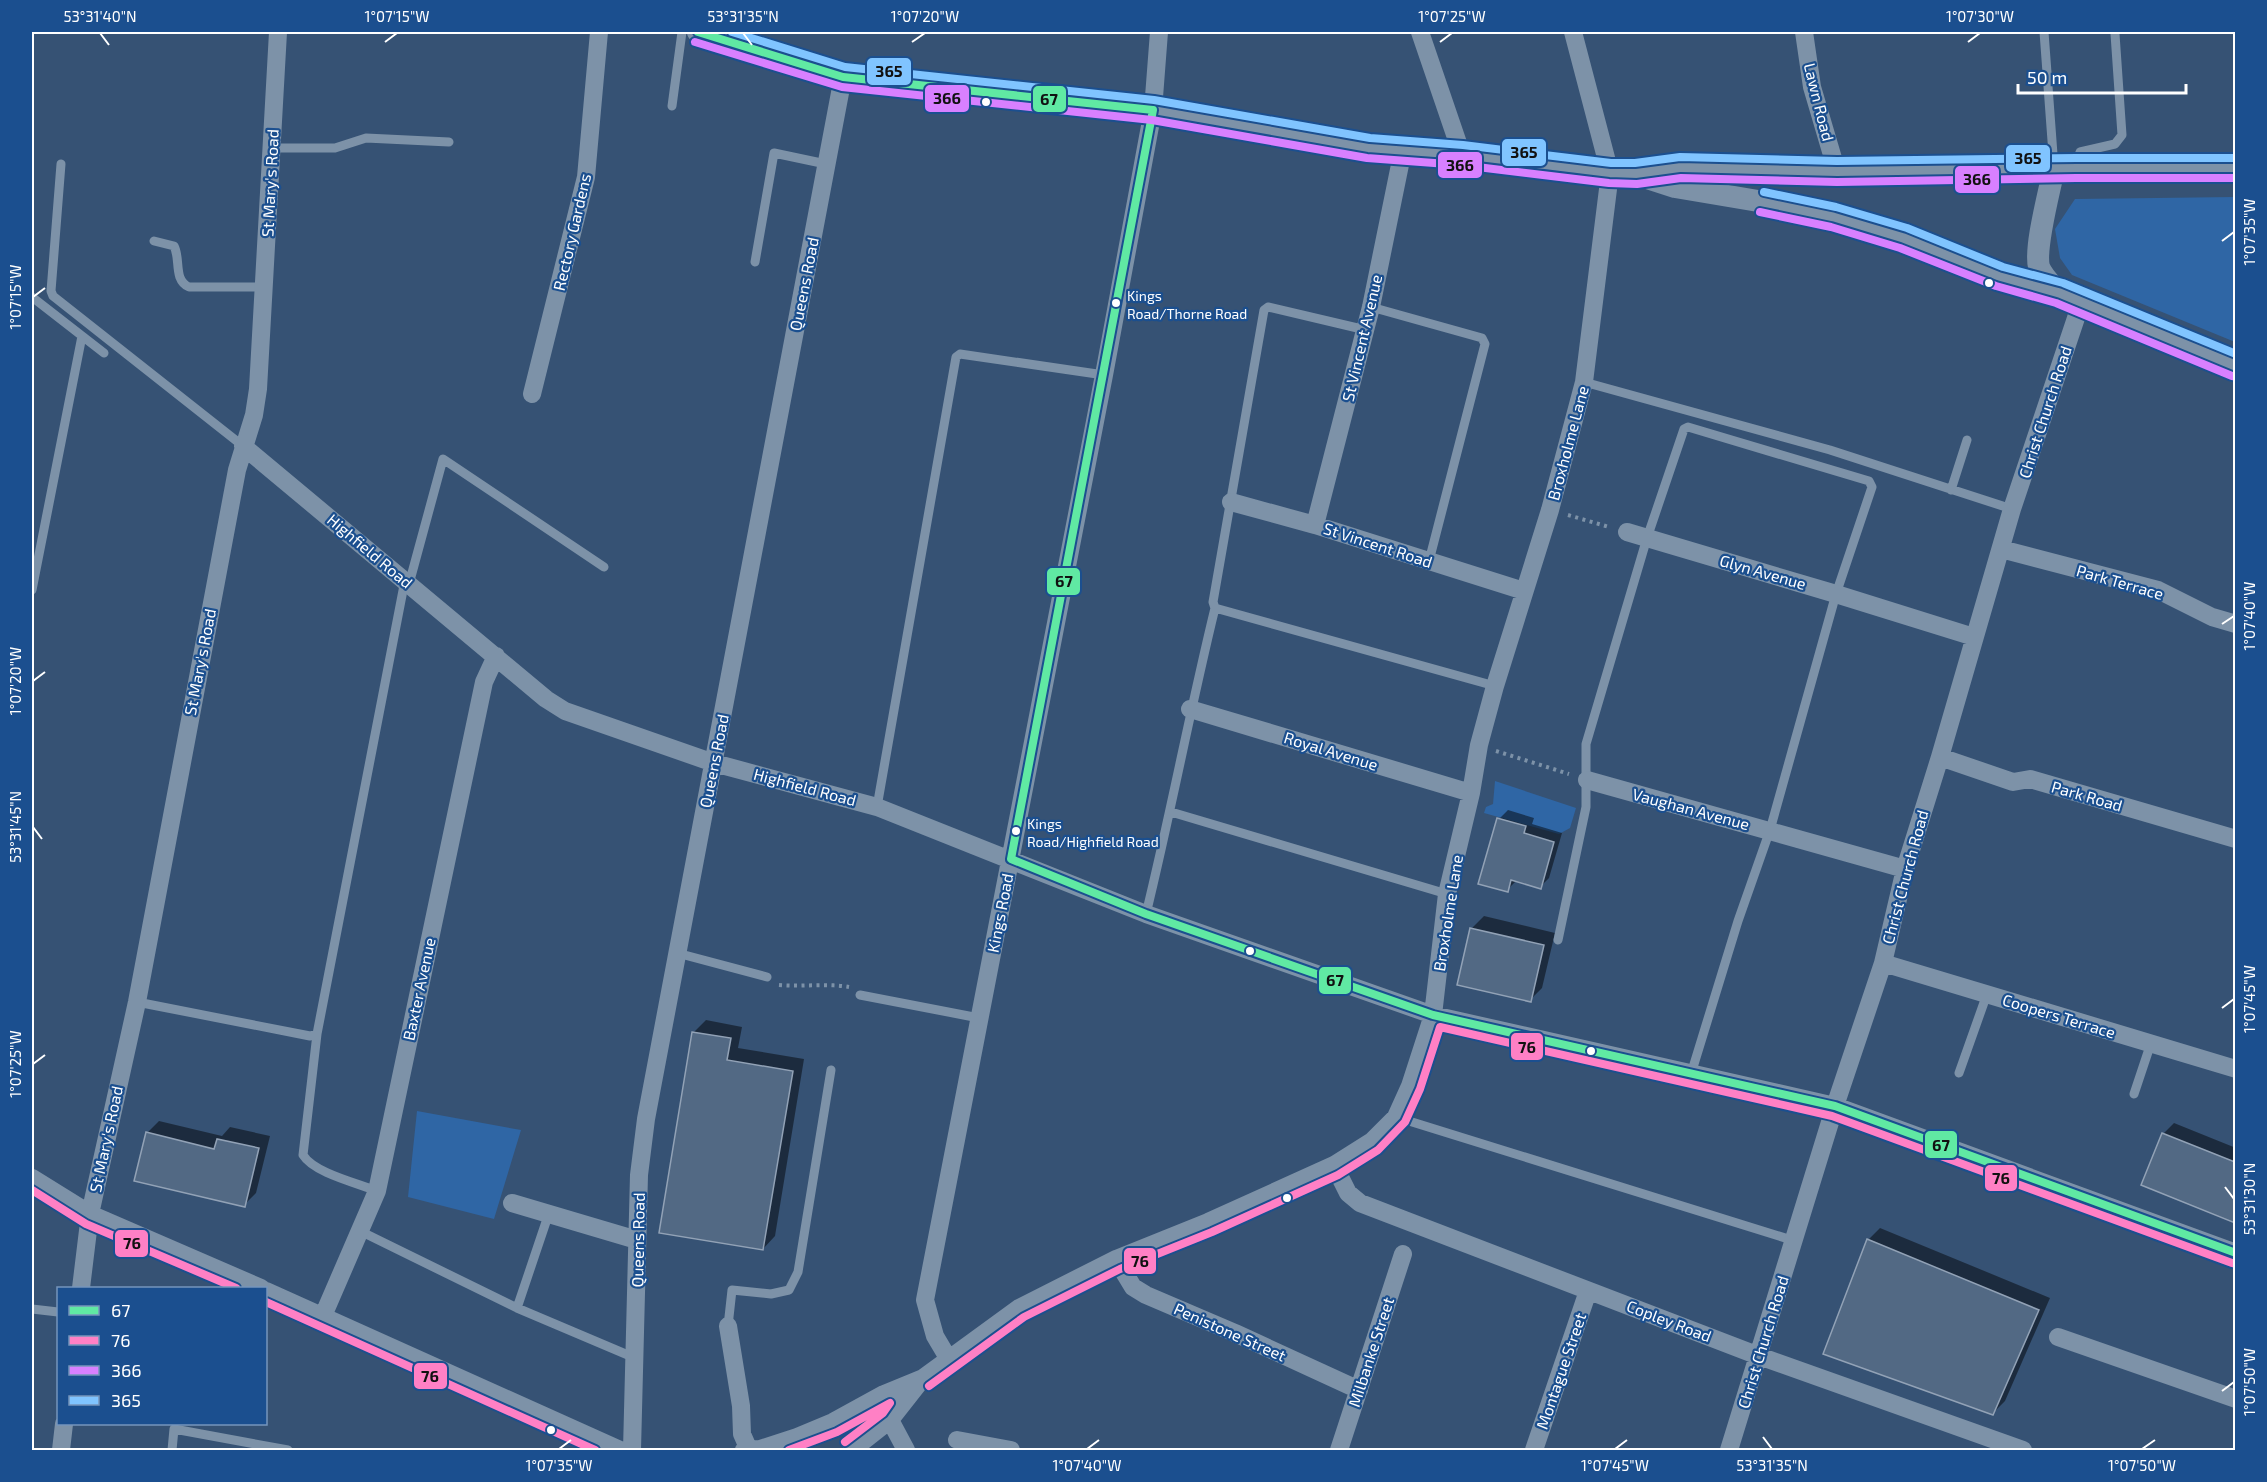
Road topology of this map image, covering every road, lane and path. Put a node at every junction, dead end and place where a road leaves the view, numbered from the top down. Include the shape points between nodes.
1 (278, 32) edge
2 (598, 32) edge
3 (682, 32) edge
4 (698, 32) edge
5 (1159, 32) edge
6 (1420, 32) edge
7 (1574, 32) edge
8 (1804, 32) edge
9 (2044, 32) edge
10 (2115, 34) dead end
11 (843, 77) junction
12 (672, 106) dead end
13 (1153, 110) junction
14 (449, 142) dead end
15 (272, 148) junction
16 (1403, 150) junction
17 (1461, 155) junction
18 (61, 164) dead end
19 (826, 164) junction
20 (2065, 168) junction
21 (2235, 168) edge
22 (1837, 172) junction
23 (1610, 173) junction
24 (1636, 174) junction
25 (154, 241) dead end
26 (755, 262) dead end
27 (264, 287) junction
28 (2059, 293) junction
29 (32, 297) edge
30 (2081, 303) junction
31 (1371, 308) junction
32 (1366, 330) junction
33 (82, 336) junction
34 (104, 353) dead end
35 (2235, 366) edge
36 (1104, 375) junction
37 (1584, 382) junction
38 (532, 394) dead end
39 (1967, 440) dead end
40 (243, 446) junction
41 (1951, 490) junction
42 (1231, 501) junction
43 (2012, 509) junction
44 (1550, 510) junction
45 (1315, 525) junction
46 (1627, 532) joint
47 (1647, 538) junction
48 (2001, 549) junction
49 (1429, 561) junction
50 (604, 567) dead end
51 (407, 582) junction
52 (32, 590) edge
53 (1524, 591) junction
54 (1836, 594) junction
55 (1215, 608) junction
56 (2235, 624) edge
57 (1974, 637) junction
58 (496, 656) junction
59 (1495, 686) junction
60 (1190, 709) junction
61 (1479, 745) junction
62 (1940, 757) junction
63 (714, 763) junction
64 (1587, 780) junction
65 (1472, 793) junction
66 (877, 807) junction
67 (1171, 812) junction
68 (1770, 830) junction
69 (2235, 839) edge
70 (1011, 859) junction
71 (1905, 869) junction
72 (1447, 894) junction
73 (1146, 914) junction
74 (1558, 940) dead end
75 (677, 953) junction
76 (1883, 963) junction
77 (767, 977) joint
78 (860, 994) joint
79 (1987, 994) junction
80 (137, 1002) junction
81 (1433, 1014) junction
82 (979, 1018) junction
83 (317, 1034) junction
84 (2151, 1044) junction
85 (2235, 1069) edge
86 (831, 1070) dead end
87 (1959, 1073) dead end
88 (1691, 1074) junction
89 (2134, 1094) dead end
90 (1835, 1106) junction
91 (1396, 1117) junction
92 (1334, 1165) junction
93 (32, 1178) edge
94 (377, 1191) junction
95 (512, 1203) dead end
96 (90, 1214) junction
97 (549, 1214) junction
98 (360, 1231) junction
99 (637, 1240) junction
100 (1795, 1240) junction
101 (2235, 1253) edge
102 (1402, 1254) dead end
103 (1116, 1259) junction
104 (81, 1287) edge
105 (259, 1287) edge
106 (267, 1291) edge
107 (1588, 1291) junction
108 (517, 1308) junction
109 (32, 1309) edge
110 (57, 1312) edge
111 (323, 1316) junction
112 (728, 1326) joint
113 (2058, 1337) dead end
114 (1759, 1356) junction
115 (635, 1358) junction
116 (948, 1358) junction
117 (923, 1378) junction
118 (1359, 1390) junction
119 (2235, 1399) edge
120 (890, 1420) junction
121 (833, 1422) junction
122 (64, 1425) edge
123 (957, 1440) dead end
124 (61, 1450) edge
125 (172, 1450) edge
126 (288, 1450) edge
127 (620, 1450) edge
128 (633, 1450) edge
129 (753, 1450) edge
130 (852, 1450) edge
131 (906, 1450) edge
132 (1011, 1450) edge
133 (1339, 1450) edge
134 (1534, 1450) edge
135 (1729, 1450) edge
136 (2023, 1450) edge

1 - 15 street, St Mary's Road
2 - 38 street, Rectory Gardens via 586,177
3 - 12 lane
4 - 11 street
5 - 13 street, Kings Road
6 - 17 street
7 - 23 street
8 - 22 street, Lawn Road via 1812,87
9 - 20 lane
10 - 20 lane via 2122,135 2115,144 2080,152
11 - 13 street
11 - 19 street, Queens Road
13 - 16 street via 1370,148
13 - 36 street, Kings Road
14 - 15 lane via 366,138 335,148
15 - 27 street, St Mary's Road
16 - 17 street
16 - 31 street, St Vincent Avenue
17 - 23 street
18 - 40 lane via 53,296
19 - 26 lane via 774,153
19 - 63 street, Queens Road
20 - 21 street
20 - 22 street
20 - 28 street via 2039,249 2039,266
22 - 24 street via 1680,166
23 - 24 street
23 - 37 street, Broxholme Lane
24 - 28 street via 1675,187 1836,217 1904,238 2035,289
25 - 27 lane via 174,246 180,278 189,287
27 - 40 street, St Mary's Road via 258,389
28 - 30 street
29 - 33 lane
30 - 35 street
30 - 43 street, Christ Church Road
31 - 32 street, St Vincent Avenue
31 - 49 lane via 1482,338 1485,344
32 - 42 lane via 1268,307 1264,310
32 - 45 street, St Vincent Avenue
33 - 34 lane
33 - 52 lane
36 - 66 lane via 960,354 956,357
36 - 70 street, Kings Road
37 - 41 lane via 1830,450
37 - 44 street, Broxholme Lane
39 - 41 lane
40 - 51 street, Highfield Road
40 - 80 street, St Mary's Road
41 - 43 lane
42 - 45 street, St Vincent Road
42 - 55 lane
43 - 48 street, Christ Church Road
44 - 46 path
44 - 53 street, Broxholme Lane
45 - 49 street, St Vincent Road
46 - 47 street, Glyn Avenue
47 - 54 street, Glyn Avenue
47 - 54 lane via 1684,429 1699,430 1869,481 1872,487
47 - 64 lane via 1586,744
48 - 56 street, Park Terrace via 2158,590
48 - 57 street, Christ Church Road
49 - 53 street, St Vincent Road
50 - 51 lane via 443,459
51 - 58 street, Highfield Road
51 - 83 lane
53 - 59 street, Broxholme Lane
54 - 57 street, Glyn Avenue
54 - 68 lane
55 - 59 lane
55 - 60 lane
57 - 62 street, Christ Church Road
58 - 63 street, Highfield Road via 565,711
58 - 94 street, Baxter Avenue via 484,682
59 - 61 street, Broxholme Lane
60 - 65 street, Royal Avenue
60 - 67 lane
61 - 64 path
61 - 65 street, Broxholme Lane
62 - 69 street, Park Road via 2013,782 2030,779
62 - 71 street, Christ Church Road
63 - 66 street, Highfield Road
63 - 75 street, Queens Road
64 - 68 street, Vaughan Avenue
64 - 74 lane via 1586,807
65 - 72 street, Broxholme Lane
66 - 70 street, Highfield Road
67 - 72 lane
67 - 73 lane
68 - 71 street, Vaughan Avenue
68 - 88 lane
70 - 73 street, Highfield Road
70 - 82 street, Kings Road
71 - 76 street, Christ Church Road
72 - 81 street, Broxholme Lane
73 - 81 street, Highfield Road
75 - 77 lane
75 - 99 street, Queens Road via 645,1119
76 - 79 street, Coopers Terrace
76 - 90 street, Christ Church Road
77 - 78 path via 772,985 834,985 849,987
78 - 82 lane
79 - 84 street, Coopers Terrace
79 - 87 lane
80 - 83 lane via 310,1036
80 - 96 street, St Mary's Road
81 - 88 street, Highfield Road
81 - 91 street, Broxholme Lane
82 - 116 street, Kings Road via 925,1300 935,1336
83 - 94 lane via 303,1155 316,1167
84 - 85 street, Coopers Terrace
84 - 89 lane
86 - 112 lane via 798,1272 789,1290 771,1294 732,1290
88 - 90 street, Highfield Road
90 - 100 street, Christ Church Road
90 - 101 street, Highfield Road
91 - 92 street, Broxholme Lane via 1372,1141
91 - 100 lane
92 - 103 street, Broxholme Lane
92 - 107 street, Copley Road via 1348,1193 1360,1203
93 - 96 street
94 - 98 street, Baxter Avenue
95 - 97 street
96 - 104 street, St Mary's Road
96 - 105 street
97 - 99 street
97 - 108 lane
98 - 108 lane
98 - 111 street, Baxter Avenue
99 - 115 street, Queens Road
100 - 114 street, Christ Church Road
102 - 118 street, Milbanke Street
103 - 116 street, Broxholme Lane via 1019,1308
103 - 118 street, Penistone Street via 1133,1287 1146,1295
106 - 111 street
107 - 114 street, Copley Road
107 - 134 street, Montague Street
108 - 115 lane
109 - 110 lane
111 - 127 street
112 - 129 street via 742,1434
113 - 119 street
114 - 135 street, Christ Church Road
114 - 136 street, Copley Road
115 - 128 street, Queens Road
116 - 117 street, Broxholme Lane
117 - 120 street
117 - 121 street
118 - 133 street, Milbanke Street
120 - 121 street
120 - 130 street
120 - 131 street
121 - 129 street
122 - 124 street
123 - 132 street
125 - 126 lane via 174,1429

